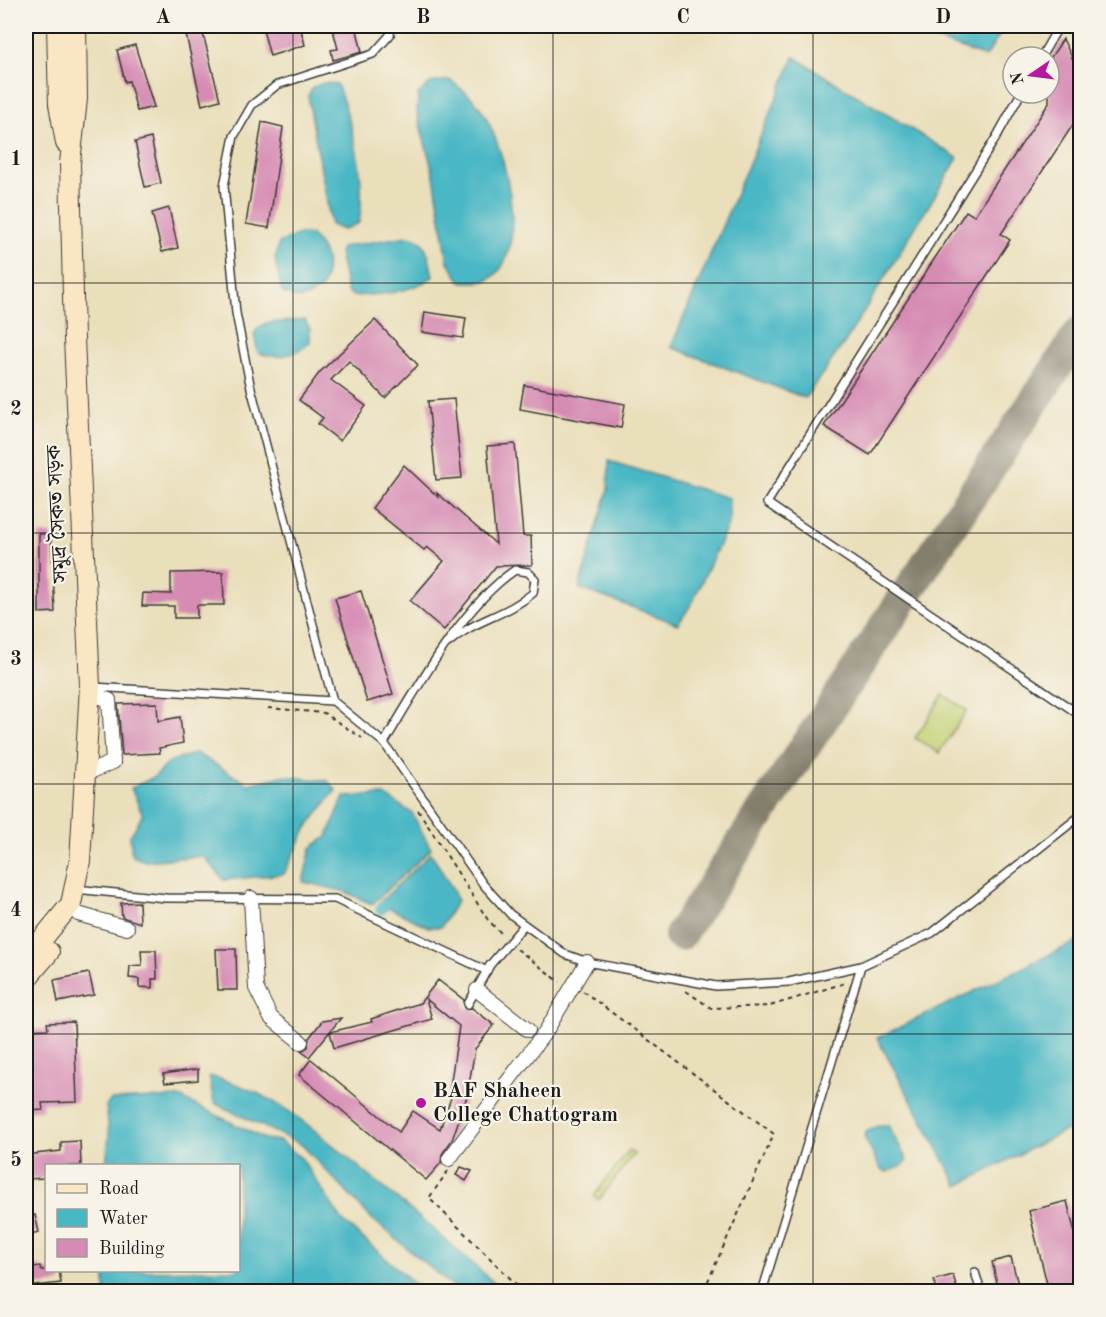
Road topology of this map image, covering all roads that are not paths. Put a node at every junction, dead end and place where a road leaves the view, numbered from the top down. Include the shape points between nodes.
1 (57, 26) edge
2 (76, 26) edge
3 (391, 26) edge
4 (1059, 26) edge
5 (1048, 45) edge
6 (1014, 105) edge
7 (70, 163) junction
8 (448, 643) junction
9 (90, 690) junction
10 (333, 701) junction
11 (1080, 715) edge
12 (384, 743) junction
13 (85, 774) junction
14 (1080, 816) edge
15 (80, 861) junction
16 (85, 890) junction
17 (250, 898) junction
18 (78, 914) junction
19 (524, 925) junction
20 (127, 928) dead end
21 (26, 959) edge
22 (586, 962) junction
23 (861, 966) junction
24 (487, 971) junction
25 (26, 978) edge
26 (477, 990) junction
27 (468, 1004) dead end
28 (528, 1030) dead end
29 (301, 1041) dead end
30 (449, 1164) road end
31 (975, 1272) dead end
32 (762, 1292) edge
33 (981, 1292) edge

1 - 7 main road, সমুদ্র সৈকত সড়ক via 59,104
2 - 7 main road, সমুদ্র সৈকত সড়ক via 77,99
3 - 10 lane via 390,35 373,54 277,85 252,105 234,136 224,186 236,313 249,384
4 - 5 lane
6 - 11 lane via 767,503
7 - 9 main road, সমুদ্র সৈকত সড়ক
8 - 8 lane via 464,628 502,615 522,603 533,593 535,579 528,572 516,570 495,583
8 - 12 lane
9 - 10 lane
9 - 13 main road, সমুদ্র সৈকত সড়ক
9 - 13 street via 109,700 113,762
10 - 12 lane
12 - 19 lane via 483,884
13 - 15 main road, সমুদ্র সৈকত সড়ক
14 - 23 lane via 932,933
15 - 16 main road, সমুদ্র সৈকত সড়ক
15 - 21 main road, সমুদ্র সৈকত সড়ক via 71,904
16 - 17 lane via 166,898
16 - 18 main road, সমুদ্র সৈকত সড়ক
17 - 24 lane via 335,899
17 - 29 street via 256,988 271,1018
18 - 20 street
18 - 25 main road, সমুদ্র সৈকত সড়ক
19 - 22 lane via 565,954
19 - 24 lane
22 - 23 lane via 716,986 789,982
22 - 30 street via 546,1031
23 - 32 lane
24 - 26 lane
26 - 27 lane
26 - 28 street
31 - 33 lane

